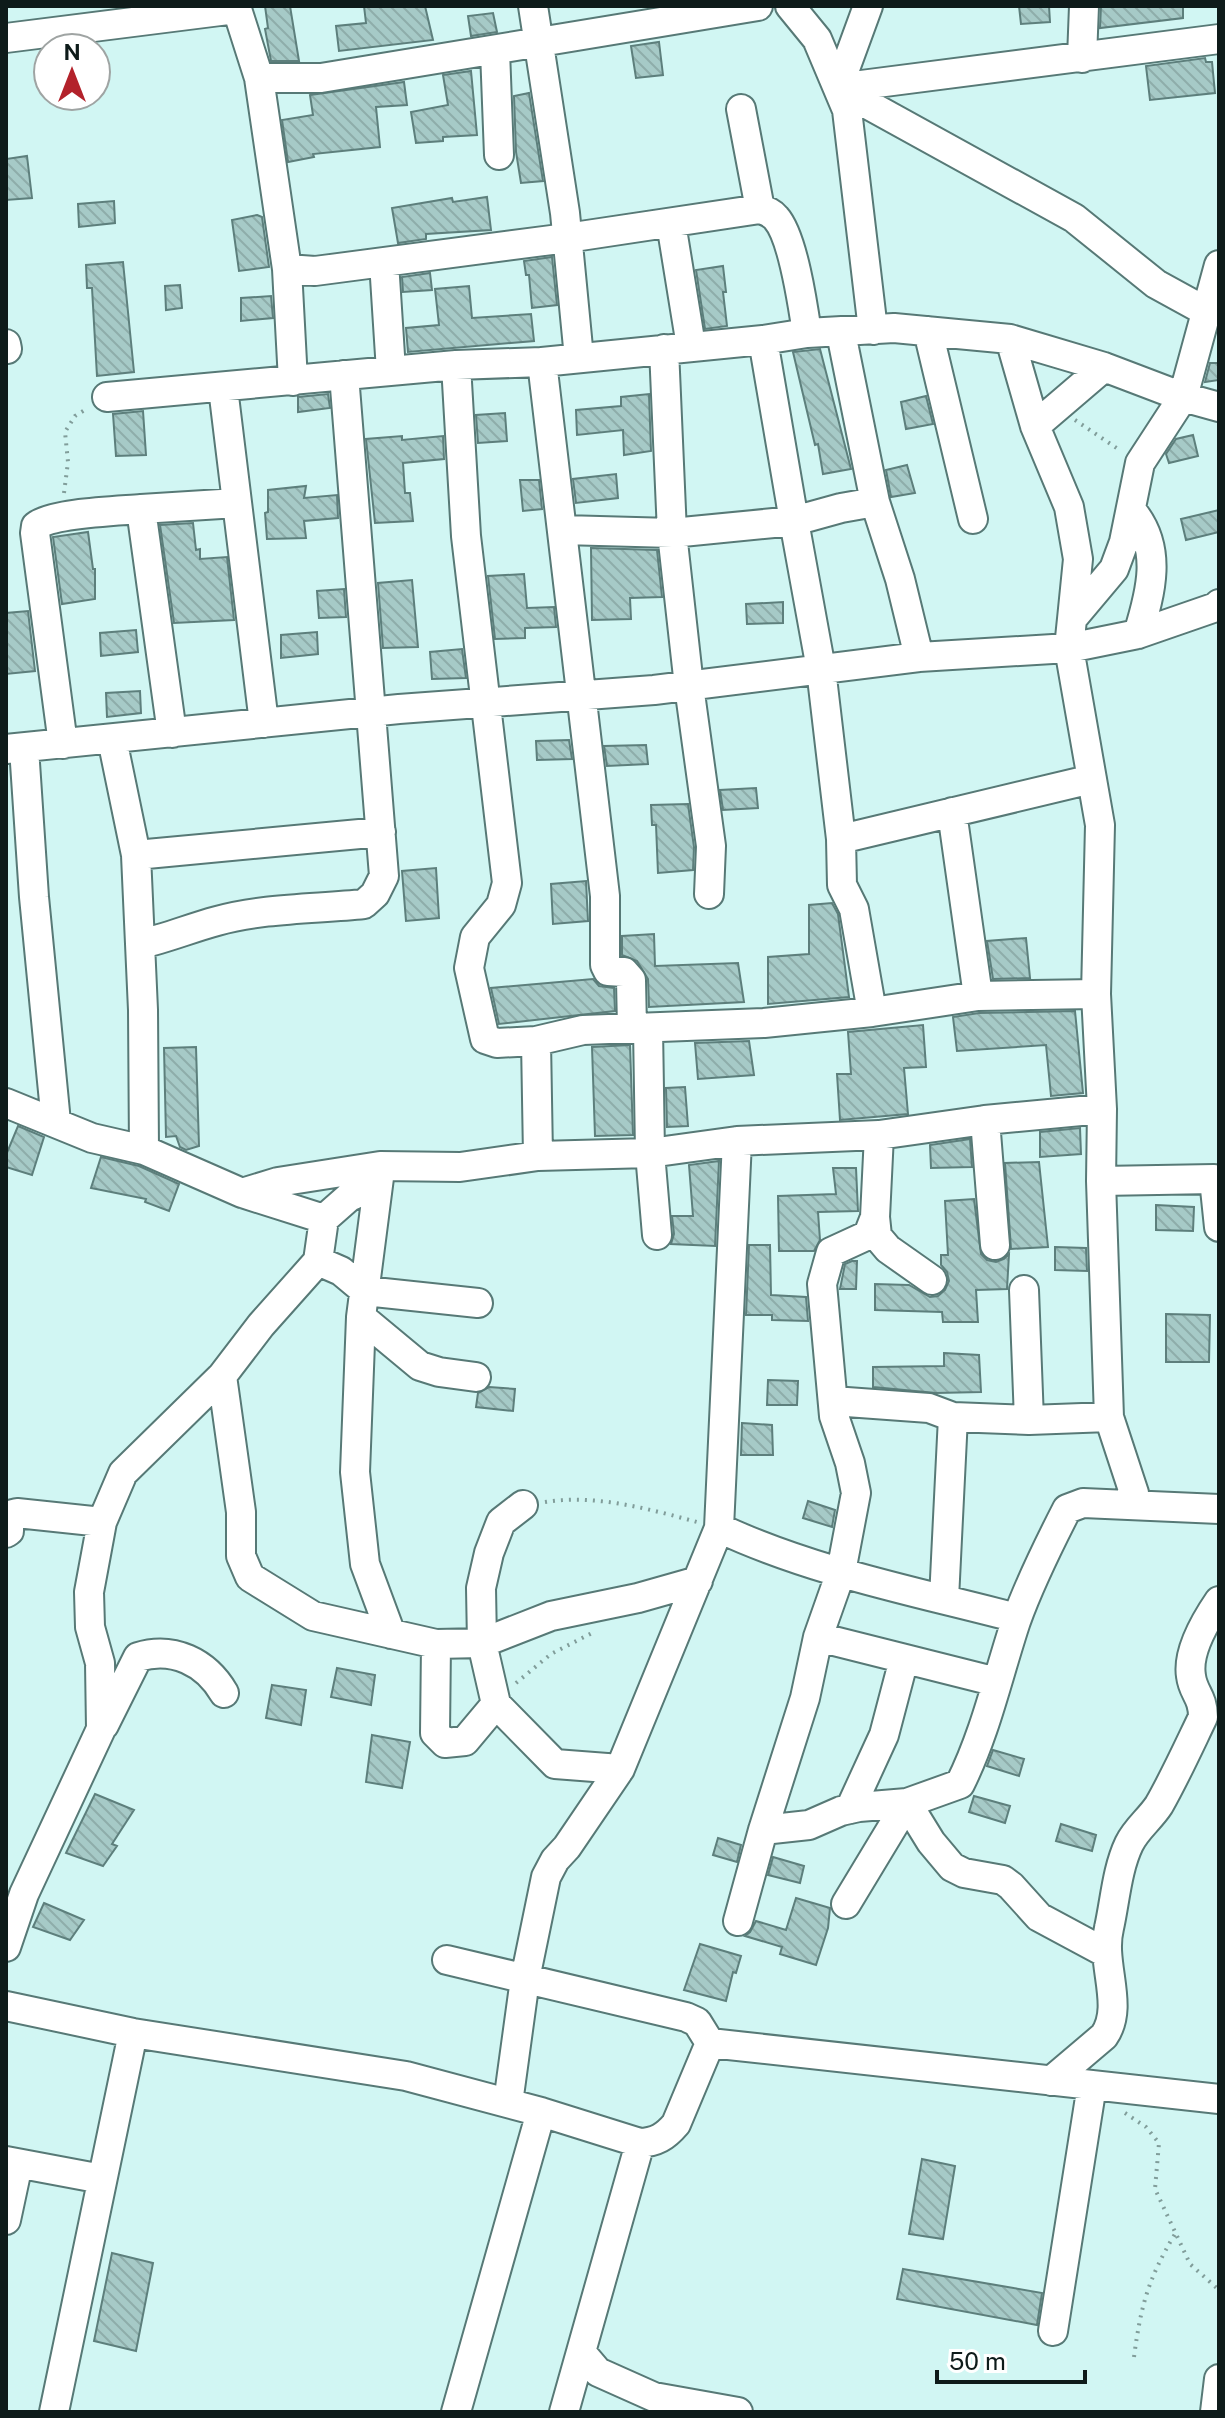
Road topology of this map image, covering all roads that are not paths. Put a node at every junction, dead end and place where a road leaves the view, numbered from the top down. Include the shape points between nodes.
1 (533, 6) edge
2 (758, 6) edge
3 (790, 6) edge
4 (868, 6) edge
5 (1084, 6) edge
6 (236, 7) edge
7 (6, 38) edge
8 (1219, 39) edge
9 (539, 44) junction
10 (495, 51) junction
11 (1082, 58) junction
12 (259, 78) junction
13 (838, 88) junction
14 (741, 109) dead end
15 (499, 155) dead end
16 (760, 209) junction
17 (671, 223) junction
18 (567, 238) junction
19 (384, 262) junction
20 (1219, 265) edge
21 (287, 269) junction
22 (1207, 312) junction
23 (873, 330) junction
24 (928, 331) junction
25 (807, 333) junction
26 (841, 333) junction
27 (1010, 339) junction
28 (763, 340) junction
29 (678, 348) junction
30 (579, 358) junction
31 (542, 362) junction
32 (456, 365) junction
33 (1104, 367) junction
34 (391, 371) junction
35 (344, 375) junction
36 (293, 381) junction
37 (223, 388) junction
38 (107, 397) road end
39 (1183, 397) junction
40 (1219, 407) edge
41 (1046, 417) junction
42 (875, 502) junction
43 (237, 503) junction
44 (141, 509) junction
45 (1132, 511) junction
46 (973, 519) dead end
47 (794, 521) junction
48 (563, 530) junction
49 (672, 533) junction
50 (1219, 604) edge
51 (1072, 619) junction
52 (1138, 634) junction
53 (1069, 648) junction
54 (919, 657) junction
55 (821, 669) junction
56 (689, 686) junction
57 (584, 695) junction
58 (487, 703) junction
59 (370, 712) junction
60 (264, 723) junction
61 (172, 733) junction
62 (112, 739) junction
63 (63, 744) junction
64 (15, 748) edge
65 (1092, 779) junction
66 (952, 812) junction
67 (381, 832) junction
68 (841, 839) junction
69 (136, 855) junction
70 (709, 894) dead end
71 (141, 944) junction
72 (1096, 994) junction
73 (978, 996) junction
74 (872, 1012) junction
75 (640, 1028) junction
76 (536, 1041) junction
77 (6, 1103) edge
78 (1102, 1109) junction
79 (985, 1120) junction
80 (56, 1122) junction
81 (879, 1135) junction
82 (737, 1141) junction
83 (144, 1150) junction
84 (650, 1153) junction
85 (538, 1156) junction
86 (379, 1175) junction
87 (1101, 1181) junction
88 (242, 1193) junction
89 (875, 1217) junction
90 (324, 1219) junction
91 (1219, 1227) edge
92 (657, 1235) dead end
93 (995, 1245) dead end
94 (318, 1261) junction
95 (932, 1280) dead end
96 (1024, 1290) dead end
97 (478, 1303) dead end
98 (363, 1304) junction
99 (222, 1376) junction
100 (476, 1377) dead end
101 (833, 1401) junction
102 (953, 1417) junction
103 (1109, 1417) junction
104 (1029, 1420) junction
105 (523, 1505) road end
106 (1135, 1505) junction
107 (1219, 1509) edge
108 (102, 1522) junction
109 (719, 1528) junction
110 (6, 1533) edge
111 (841, 1572) junction
112 (698, 1581) junction
113 (944, 1599) junction
114 (1219, 1601) edge
115 (1017, 1618) junction
116 (391, 1634) junction
117 (818, 1637) junction
118 (482, 1643) junction
119 (436, 1644) junction
120 (904, 1659) junction
121 (997, 1682) junction
122 (224, 1693) dead end
123 (496, 1704) junction
124 (101, 1729) junction
125 (620, 1769) junction
126 (907, 1803) junction
127 (850, 1809) junction
128 (763, 1830) junction
129 (15, 1889) edge
130 (846, 1904) dead end
131 (738, 1921) dead end
132 (6, 1947) edge
133 (1106, 1953) junction
134 (447, 1960) dead end
135 (525, 1979) junction
136 (7, 2008) edge
137 (133, 2033) junction
138 (710, 2043) junction
139 (1051, 2081) junction
140 (1092, 2085) junction
141 (1219, 2099) edge
142 (508, 2103) junction
143 (541, 2112) junction
144 (640, 2143) junction
145 (12, 2163) edge
146 (102, 2179) junction
147 (6, 2220) edge
148 (1053, 2331) dead end
149 (581, 2352) junction
150 (1219, 2379) edge
151 (54, 2412) edge
152 (456, 2412) edge
153 (564, 2412) edge
154 (738, 2412) edge
155 (1215, 2412) edge

1 - 9 street
2 - 9 street
3 - 13 street via 817,39
4 - 13 street
5 - 11 street
6 - 7 street
6 - 12 street
8 - 11 street
9 - 10 street
9 - 18 street
10 - 12 street via 321,78
10 - 15 street
11 - 13 street
12 - 21 street
13 - 22 street via 1074,218 1156,284
13 - 23 street via 847,110
14 - 16 street
16 - 17 street
16 - 25 street via 780,221 797,271
17 - 18 street
17 - 29 street
18 - 19 street
18 - 30 street
19 - 21 street via 315,271
19 - 34 street
20 - 22 street
21 - 36 street
22 - 39 street
23 - 24 street
23 - 26 street
24 - 27 street
24 - 46 street
25 - 26 street
25 - 28 street
26 - 42 street
27 - 33 street
27 - 41 street
28 - 29 street
28 - 47 street
29 - 30 street
29 - 49 street
30 - 31 street
31 - 32 street
31 - 48 street
32 - 34 street
32 - 58 street via 466,536
33 - 39 street
33 - 41 street
34 - 35 street
35 - 36 street
35 - 59 street
36 - 37 street
37 - 38 street
37 - 43 street
39 - 40 street
39 - 45 street via 1140,463
41 - 51 street via 1078,559
42 - 47 street
42 - 54 street
43 - 44 street
43 - 60 street
44 - 61 street
44 - 63 street via 43,520 36,526
45 - 51 street via 1114,569
45 - 52 street via 1150,539 1152,572
47 - 49 street
47 - 55 street
48 - 49 street
48 - 57 street
49 - 56 street
50 - 52 street
51 - 53 street
52 - 53 street
53 - 54 street
53 - 65 street
54 - 55 street
55 - 56 street
55 - 68 street
56 - 57 street
56 - 70 street via 711,846
57 - 58 street
57 - 75 street via 605,896 605,965 631,980
58 - 59 street
58 - 76 street via 507,883 501,905 475,937 469,968 485,1039
59 - 60 street
59 - 67 street
60 - 61 street
61 - 62 street
62 - 63 street
62 - 69 street
63 - 64 street
64 - 80 street
65 - 66 street
65 - 72 street via 1100,825
66 - 68 street
66 - 73 street
67 - 69 street
67 - 71 street via 384,876 364,904 258,913
68 - 74 street via 842,885 854,909
69 - 71 street
71 - 83 street
72 - 73 street
72 - 78 street
73 - 74 street
74 - 75 street
75 - 76 street via 583,1030
75 - 84 street
76 - 85 street
77 - 80 street
78 - 79 street
78 - 87 street
79 - 81 street
79 - 93 street
80 - 83 street via 92,1138
81 - 82 street
81 - 89 street
82 - 84 street
82 - 109 street
83 - 88 street
84 - 85 street
84 - 92 street
85 - 86 street
86 - 88 street via 278,1182
86 - 90 street
86 - 98 street
87 - 91 street via 1214,1179
87 - 103 street
88 - 90 street
89 - 95 street via 877,1236 888,1249
89 - 101 street via 868,1235 831,1252 822,1284
90 - 94 street
94 - 98 street via 341,1271
94 - 99 street
96 - 104 street
97 - 98 street
98 - 100 street via 420,1366
98 - 116 street via 355,1472 365,1564
99 - 108 street via 123,1473
99 - 116 street via 241,1512 241,1556 250,1577 313,1616
101 - 102 street via 929,1408
101 - 111 street via 856,1493
102 - 104 street
102 - 113 street
103 - 104 street
103 - 106 street
105 - 118 street via 501,1522 489,1553 481,1588
106 - 107 street
106 - 115 street via 1083,1503 1067,1509
108 - 110 street via 17,1513 9,1515
108 - 124 street via 89,1592 90,1627 100,1663
109 - 111 street
109 - 112 street
111 - 113 street
111 - 117 street
112 - 118 street via 551,1616
112 - 125 street
113 - 115 street
114 - 133 street via 1190,1660 1203,1717 1158,1807 1130,1842
115 - 121 street
116 - 119 street
117 - 120 street
117 - 128 street via 800,1717
118 - 119 street
118 - 123 street
119 - 123 street via 435,1733 445,1743 465,1741
120 - 121 street
120 - 127 street via 884,1735
121 - 126 street via 976,1752 960,1784
122 - 124 street via 203,1666 173,1654 151,1653 138,1657
123 - 125 street via 555,1764
124 - 129 street
125 - 135 street via 546,1877
126 - 127 street
126 - 130 street
126 - 133 street via 952,1867 1003,1880 1034,1914
127 - 128 street via 795,1828
128 - 131 street
129 - 132 street
133 - 139 street via 1113,1998 1110,2027
134 - 135 street
135 - 138 street via 686,2017 697,2022
135 - 142 street
136 - 137 street
137 - 142 street via 406,2076
137 - 146 street
138 - 139 street
138 - 144 street via 676,2124 667,2135
139 - 140 street
140 - 141 street
140 - 148 street
142 - 143 street
143 - 144 street
143 - 152 street
144 - 149 street
145 - 146 street
145 - 147 street
146 - 151 street
149 - 153 street
149 - 154 street via 598,2372 654,2397
150 - 155 street

